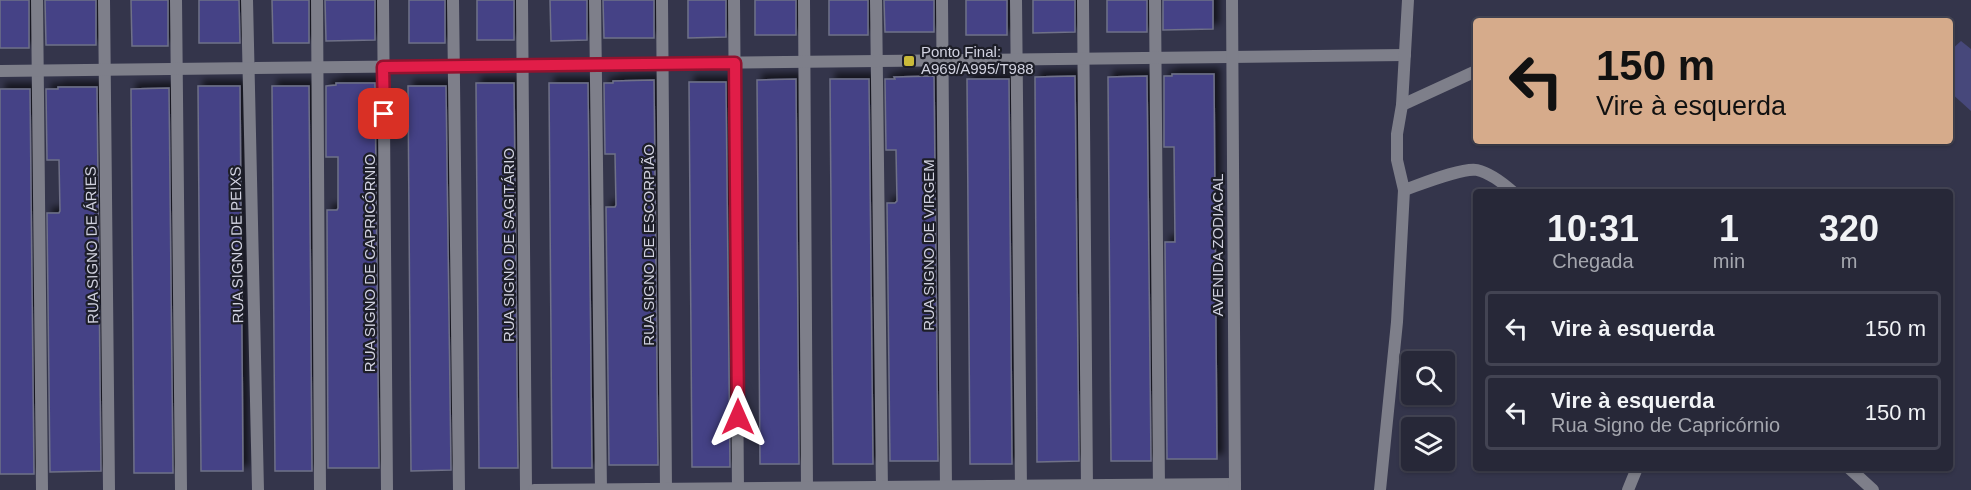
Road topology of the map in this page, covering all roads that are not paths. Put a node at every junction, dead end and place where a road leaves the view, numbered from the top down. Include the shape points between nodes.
1 (37, 0) edge
2 (104, 0) edge
3 (176, 0) edge
4 (247, 0) edge
5 (316, 0) edge
6 (383, 0) edge
7 (453, 0) edge
8 (522, 0) edge
9 (595, 0) edge
10 (662, 0) edge
11 (734, 0) edge
12 (804, 0) edge
13 (876, 0) edge
14 (942, 0) edge
15 (1016, 0) edge
16 (1083, 0) edge
17 (1155, 0) edge
18 (1232, 0) edge
19 (1408, 0) edge
20 (1405, 56) junction
21 (1232, 57) junction
22 (1156, 58) junction
23 (1083, 59) junction
24 (942, 60) junction
25 (1016, 60) junction
26 (877, 61) junction
27 (804, 62) junction
28 (663, 63) junction
29 (735, 63) junction
30 (596, 64) junction
31 (522, 65) junction
32 (453, 66) junction
33 (317, 67) junction
34 (383, 67) junction
35 (249, 68) junction
36 (177, 69) junction
37 (38, 70) junction
38 (105, 70) junction
39 (0, 71) edge
40 (1473, 72) edge
41 (1402, 105) junction
42 (1509, 189) edge
43 (1404, 190) junction
44 (1636, 471) edge
45 (1852, 471) edge
46 (1159, 487) edge
47 (1235, 487) edge
48 (946, 488) edge
49 (1021, 488) edge
50 (1087, 488) edge
51 (738, 489) edge
52 (807, 489) edge
53 (882, 489) edge
54 (42, 490) edge
55 (109, 490) edge
56 (181, 490) edge
57 (258, 490) edge
58 (320, 490) edge
59 (387, 490) edge
60 (459, 490) edge
61 (526, 490) edge
62 (534, 490) edge
63 (601, 490) edge
64 (666, 490) edge
65 (1380, 490) edge
66 (1628, 490) edge
67 (1874, 490) edge

1 - 37 street
2 - 38 street, RUA SIGNO DE ÁRIES
3 - 36 street
4 - 35 street, RUA SIGNO DE PEIXS
5 - 33 street
6 - 34 street, RUA SIGNO DE CAPRICÓRNIO
7 - 32 street
8 - 31 street, RUA SIGNO DE SAGITÁRIO
9 - 30 street
10 - 28 street, RUA SIGNO DE ESCORPIÃO
11 - 29 street
12 - 27 street
13 - 26 street
14 - 24 street, RUA SIGNO DE VIRGEM
15 - 25 street
16 - 23 street
17 - 22 street
18 - 21 street, AVENIDA ZODIACAL
19 - 20 street
20 - 21 street
20 - 41 street
21 - 22 street
21 - 47 street, AVENIDA ZODIACAL
22 - 23 street
22 - 46 street
23 - 25 street
23 - 50 street
24 - 25 street
24 - 26 street
24 - 48 street, RUA SIGNO DE VIRGEM
25 - 49 street
26 - 27 street
26 - 53 street
27 - 29 street
27 - 52 street
28 - 29 street
28 - 30 street
28 - 64 street, RUA SIGNO DE ESCORPIÃO
29 - 51 street
30 - 31 street
30 - 63 street
31 - 32 street
31 - 61 street, RUA SIGNO DE SAGITÁRIO
32 - 34 street
32 - 60 street
33 - 34 street
33 - 35 street
33 - 58 street
34 - 59 street, RUA SIGNO DE CAPRICÓRNIO
35 - 36 street
35 - 57 street, RUA SIGNO DE PEIXS
36 - 38 street
36 - 56 street
37 - 38 street
37 - 39 street
37 - 54 street
38 - 55 street, RUA SIGNO DE ÁRIES
40 - 41 street
41 - 43 street via 1397,160
42 - 43 street via 1475,169
43 - 65 street via 1397,322
44 - 66 street
45 - 67 street
46 - 47 street
46 - 50 street
48 - 49 street
48 - 53 street
49 - 50 street
51 - 52 street
51 - 64 street
52 - 53 street
62 - 63 street
63 - 64 street

